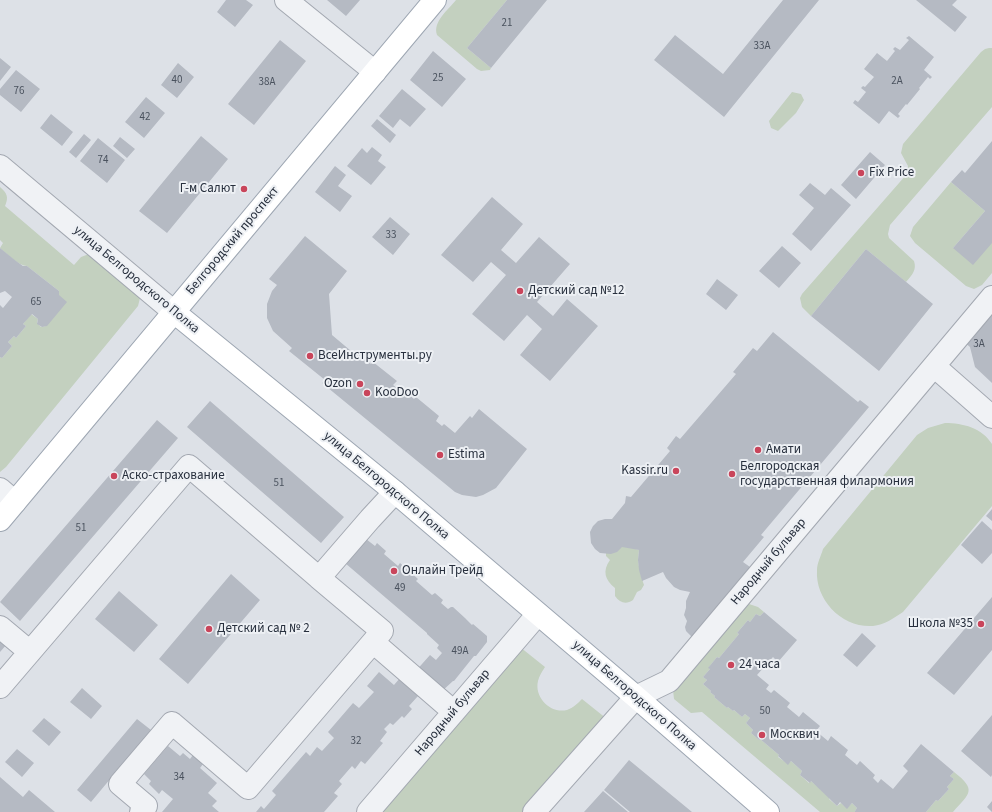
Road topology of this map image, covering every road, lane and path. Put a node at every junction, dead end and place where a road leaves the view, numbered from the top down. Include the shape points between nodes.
1 (435, 0) edge
2 (294, 2) edge
3 (375, 72) junction
4 (0, 166) edge
5 (992, 297) edge
6 (174, 312) junction
7 (934, 366) junction
8 (992, 417) edge
9 (394, 492) junction
10 (7, 496) edge
11 (0, 520) edge
12 (319, 578) junction
13 (538, 614) junction
14 (0, 627) edge
15 (373, 642) junction
16 (30, 652) junction
17 (0, 687) edge
18 (636, 697) junction
19 (454, 712) junction
20 (141, 812) edge
21 (368, 812) edge
22 (534, 812) edge
23 (768, 812) edge

1 - 3 main road, Белгородский проспект
2 - 3 street
3 - 6 main road, Белгородский проспект
4 - 6 street, улица Белгородского Полка
5 - 7 street, Народный бульвар
6 - 9 main road, улица Белгородского Полка
6 - 10 main road, Белгородский проспект
7 - 8 street
7 - 18 street, Народный бульвар via 669,681
9 - 12 street
9 - 13 main road, улица Белгородского Полка
10 - 11 main road, Белгородский проспект
12 - 15 street via 382,631
12 - 16 street via 189,466
13 - 18 main road, улица Белгородского Полка
13 - 19 street, Народный бульвар
14 - 16 street
15 - 19 street
15 - 20 street via 248,788 172,723 120,784 146,806
16 - 17 street
18 - 22 street, Народный бульвар
18 - 23 main road, улица Белгородского Полка
19 - 21 street, Народный бульвар

